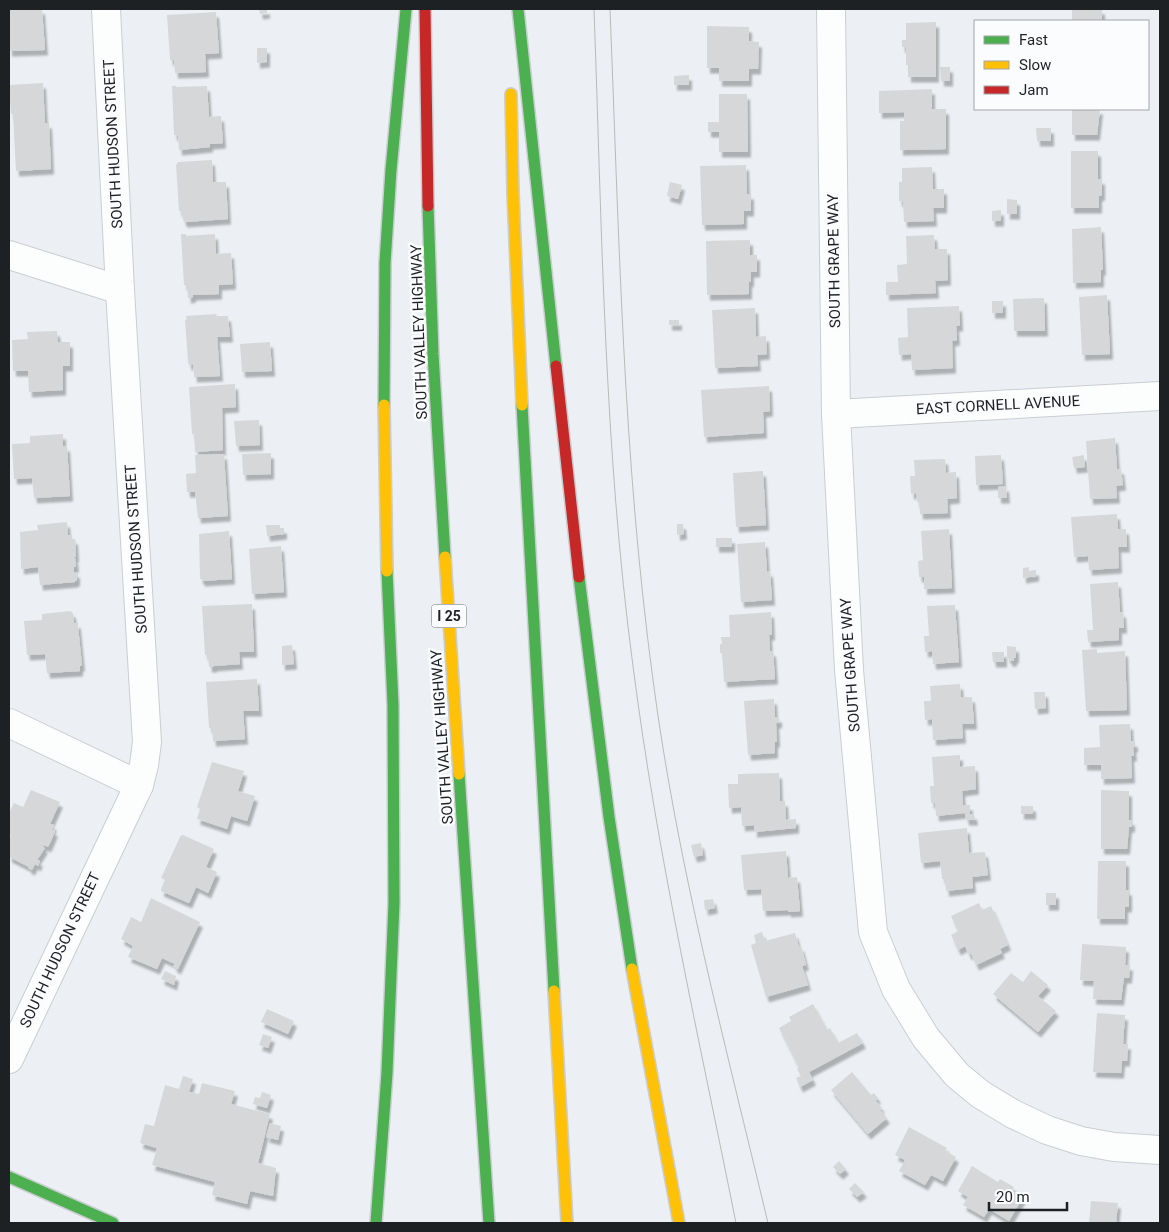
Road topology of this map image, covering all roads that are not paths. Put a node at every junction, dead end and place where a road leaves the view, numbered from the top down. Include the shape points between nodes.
1 (106, 9) edge
2 (406, 9) edge
3 (425, 9) edge
4 (510, 9) edge
5 (518, 9) edge
6 (831, 9) edge
7 (510, 48) dead end
8 (511, 86) dead end
9 (9, 255) edge
10 (120, 290) junction
11 (1160, 396) edge
12 (836, 414) junction
13 (9, 723) edge
14 (139, 785) junction
15 (9, 1059) edge
16 (1160, 1150) edge
17 (9, 1177) edge
18 (380, 1185) junction
19 (113, 1223) edge
20 (370, 1223) edge
21 (376, 1223) edge
22 (489, 1223) edge
23 (567, 1223) edge
24 (679, 1223) edge

1 - 10 street, SOUTH HUDSON STREET
2 - 18 main road via 391,170 382,358 393,705 394,903
3 - 22 main road, SOUTH VALLEY HIGHWAY / I 25 via 430,258 442,517
4 - 7 main road
5 - 24 main road via 578,569 609,817 658,1120
6 - 12 street, SOUTH GRAPE WAY
8 - 23 main road via 512,193 526,499
9 - 10 street
10 - 14 street, SOUTH HUDSON STREET via 147,717 147,742
11 - 12 street, EAST CORNELL AVENUE
12 - 16 street, SOUTH GRAPE WAY via 849,670 873,932 896,989 926,1038 957,1075 988,1099 1047,1130 1081,1141
13 - 14 street
14 - 15 street, SOUTH HUDSON STREET
17 - 19 main road
18 - 20 main road
18 - 21 main road

